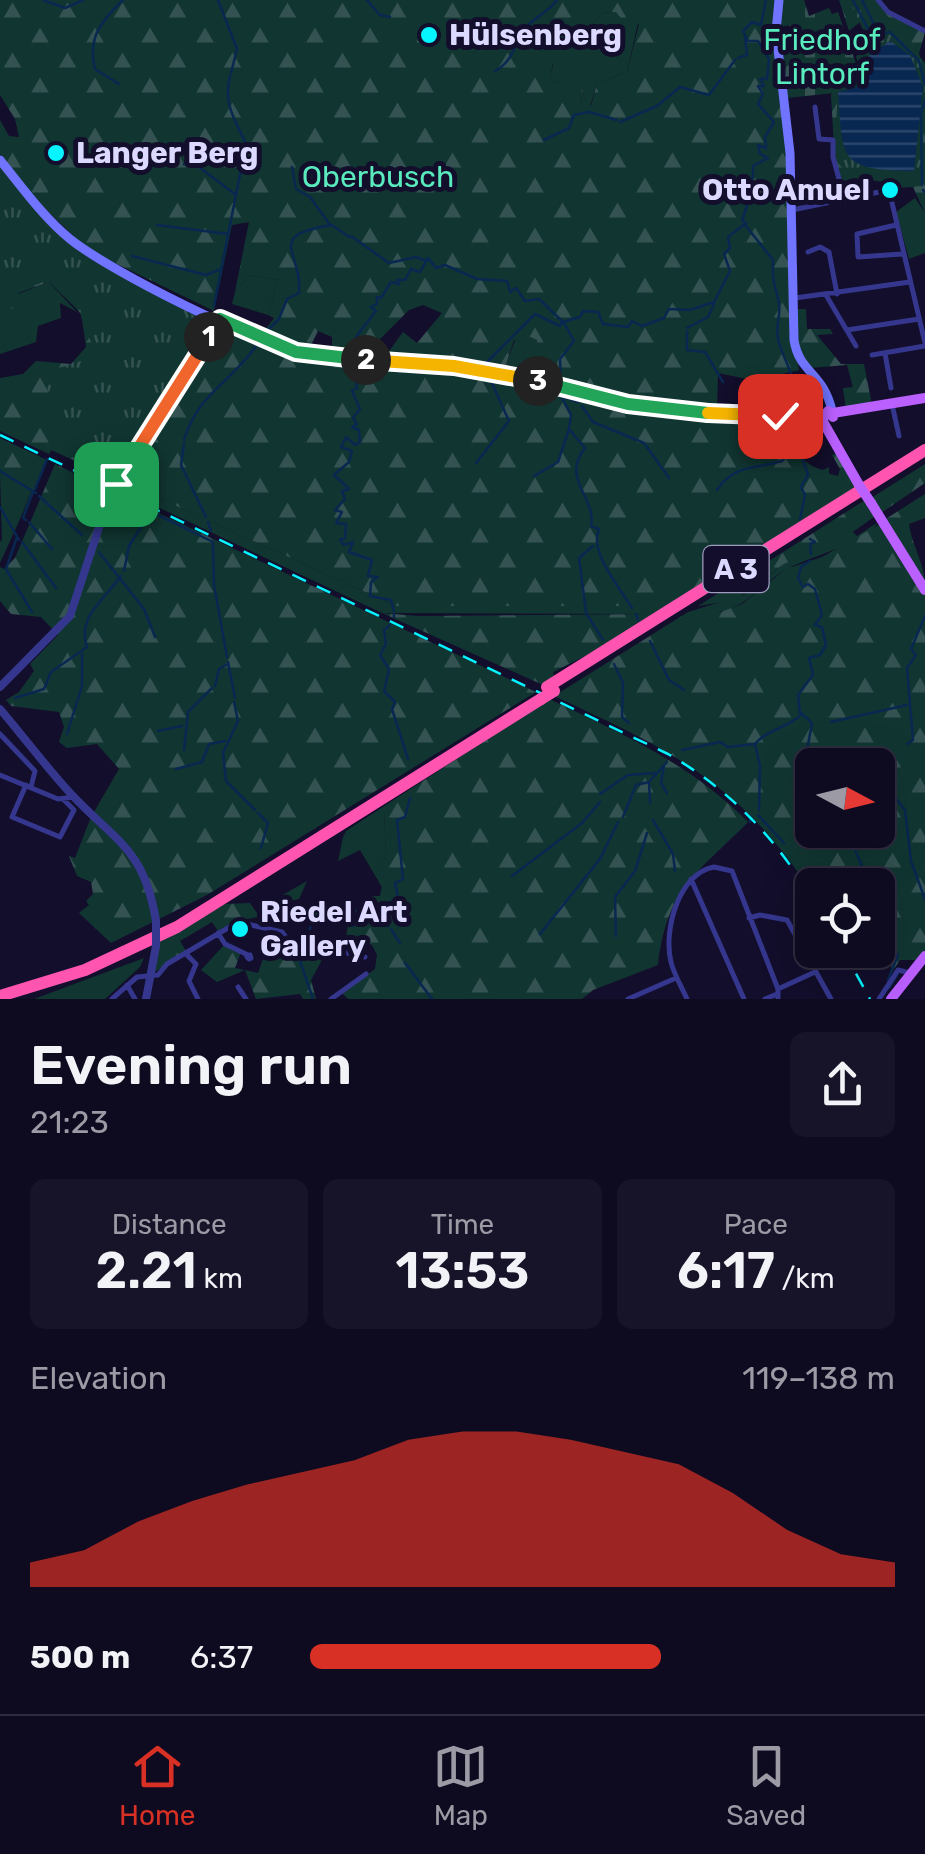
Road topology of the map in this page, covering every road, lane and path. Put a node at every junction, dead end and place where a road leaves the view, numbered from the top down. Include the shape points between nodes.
1 (779, 0) edge
2 (878, 0) edge
3 (924, 29) edge
4 (815, 107) dead end
5 (0, 160) edge
6 (811, 185) dead end
7 (845, 201) junction
8 (812, 206) junction
9 (789, 210) junction
10 (896, 225) junction
11 (808, 252) dead end
12 (902, 254) junction
13 (910, 282) junction
14 (836, 294) junction
15 (826, 295) junction
16 (792, 298) junction
17 (919, 319) junction
18 (215, 320) junction
19 (847, 330) junction
20 (925, 344) edge
21 (856, 346) dead end
22 (885, 353) junction
23 (872, 355) dead end
24 (891, 388) dead end
25 (925, 398) edge
26 (895, 407) junction
27 (828, 415) junction
28 (899, 436) dead end
29 (925, 450) edge
30 (925, 460) edge
31 (925, 590) edge
32 (0, 687) edge
33 (544, 693) junction
34 (0, 710) edge
35 (0, 735) edge
36 (0, 775) edge
37 (29, 786) junction
38 (70, 798) junction
39 (361, 812) junction
40 (346, 826) dead end
41 (691, 879) junction
42 (224, 902) dead end
43 (202, 912) junction
44 (749, 918) junction
45 (218, 933) junction
46 (185, 954) junction
47 (248, 955) dead end
48 (925, 956) edge
49 (365, 957) dead end
50 (815, 972) junction
51 (910, 973) junction
52 (366, 974) dead end
53 (148, 976) junction
54 (677, 977) junction
55 (128, 986) junction
56 (241, 986) dead end
57 (0, 992) edge
58 (777, 994) edge
59 (112, 999) edge
60 (134, 999) edge
61 (146, 999) edge
62 (197, 999) edge
63 (246, 999) edge
64 (331, 999) edge
65 (628, 999) edge
66 (688, 999) edge
67 (744, 999) edge
68 (764, 999) edge
69 (830, 999) edge
70 (880, 999) edge
71 (891, 999) edge

1 - 9 main road
2 - 3 street
4 - 7 street via 819,139 834,140
5 - 18 main road via 79,246
6 - 8 street
7 - 8 street
7 - 10 street via 889,190
8 - 9 street
9 - 16 main road
10 - 12 street
10 - 12 street via 857,234 858,257
11 - 14 street via 829,252
12 - 13 street
13 - 14 street
13 - 17 street
14 - 15 street
15 - 16 street
15 - 19 street
16 - 27 main road via 798,356 828,389
17 - 19 street
17 - 20 street
18 - 27 main road via 309,355 488,370 665,410
18 - 32 street, bridge via 108,500 70,616
19 - 21 street
20 - 22 street
22 - 23 street
22 - 24 street
25 - 26 main road
26 - 27 main road
26 - 28 street
27 - 31 main road, bridge via 837,450
29 - 33 highway, A 3
30 - 33 highway, A 3
33 - 39 highway, A 3
33 - 57 highway, A 3 via 160,928
34 - 38 street
35 - 37 street via 35,771
36 - 37 street
37 - 38 street
37 - 38 street via 12,816 60,838 74,809
38 - 53 street, bridge via 134,853 156,921
39 - 40 highway
39 - 43 highway, A 3
41 - 44 street via 711,867 730,868
41 - 54 street via 668,938
41 - 67 street
42 - 43 highway
43 - 57 highway, A 3 via 85,970
44 - 50 street via 786,919
44 - 58 street
45 - 46 street
45 - 47 street
45 - 49 street via 238,922 254,923 282,932 301,954 326,947
46 - 53 street
46 - 62 street via 196,967 189,982
48 - 51 main road
50 - 58 street
50 - 69 street
51 - 70 street via 898,970
51 - 71 main road
52 - 64 street
53 - 55 street
53 - 61 street
54 - 65 street
54 - 66 street
55 - 59 street
55 - 60 street
56 - 63 street
58 - 68 street

